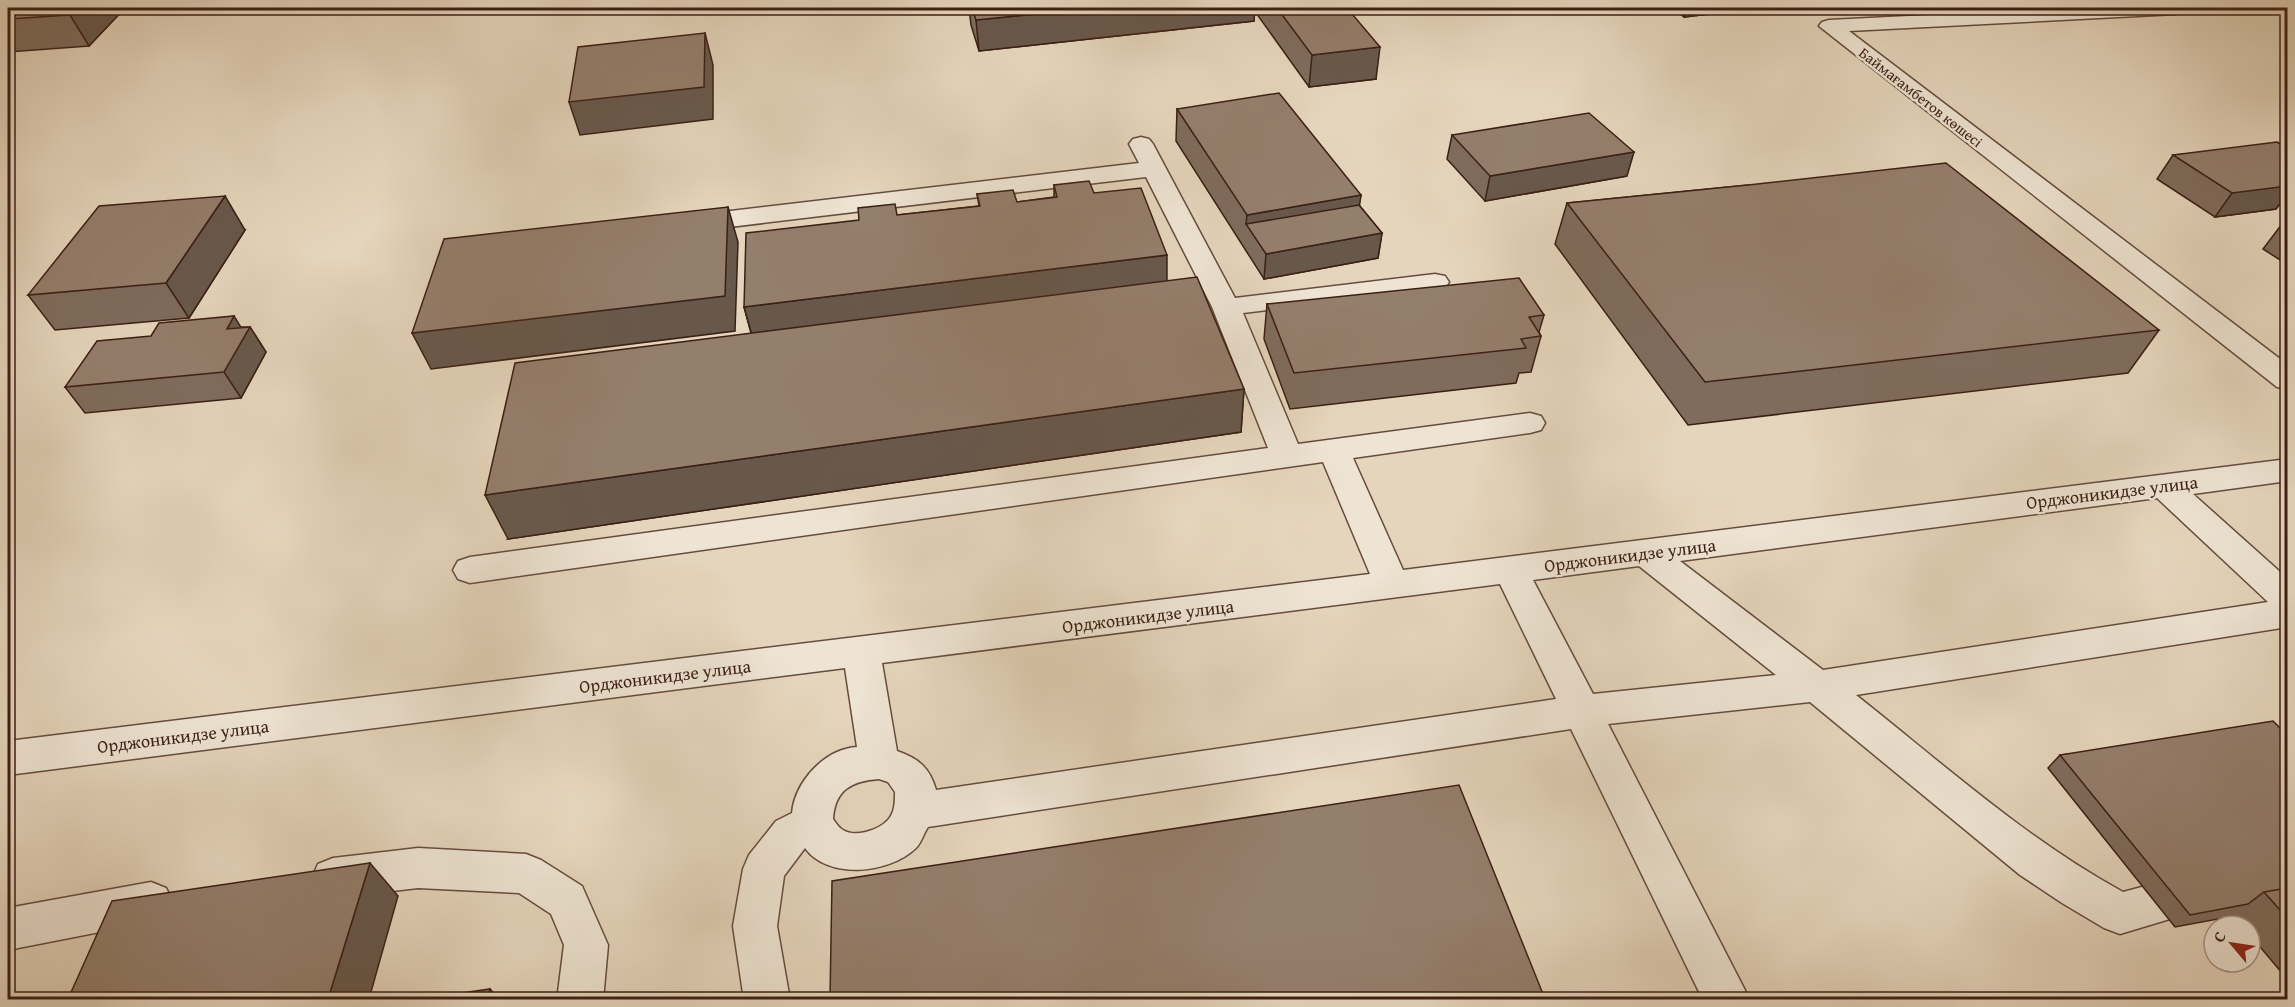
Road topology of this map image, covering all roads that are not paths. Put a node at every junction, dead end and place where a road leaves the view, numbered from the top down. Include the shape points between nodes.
1 (2176, 8) edge
2 (1141, 144) dead end
3 (1154, 169) junction
4 (662, 227) edge
5 (1435, 282) dead end
6 (1226, 307) junction
7 (2288, 380) edge
8 (1530, 423) dead end
9 (1334, 451) junction
10 (1287, 457) junction
11 (2288, 470) edge
12 (2164, 486) junction
13 (1646, 553) junction
14 (470, 570) dead end
15 (1511, 570) junction
16 (1392, 585) junction
17 (2288, 600) edge
18 (2288, 613) edge
19 (861, 651) junction
20 (1817, 686) junction
21 (1582, 711) junction
22 (8, 758) edge
23 (879, 762) junction
24 (915, 811) junction
25 (812, 824) junction
26 (299, 882) edge
27 (2232, 883) edge
28 (192, 894) edge
29 (8, 929) edge
30 (580, 999) edge
31 (767, 999) edge
32 (1727, 999) edge

1 - 7 street, Баймағамбетов көшесі via 1829,26
2 - 3 street
3 - 4 street
3 - 6 street
5 - 6 street
6 - 10 street
8 - 9 street
9 - 10 street
9 - 16 street
10 - 14 street
11 - 12 street, Орджоникидзе улица
12 - 13 street, Орджоникидзе улица
12 - 17 street
13 - 15 street, Орджоникидзе улица
13 - 20 street
15 - 16 street, Орджоникидзе улица
15 - 21 street
16 - 19 street, Орджоникидзе улица
18 - 20 street
19 - 22 street, Орджоникидзе улица
19 - 23 street
20 - 21 street
20 - 27 street via 2035,861 2120,913
21 - 24 street
21 - 32 street
23 - 24 street via 902,770 915,788
23 - 25 street via 852,764 829,778 814,800
24 - 25 street via 902,834 878,849 841,849 826,843
25 - 31 street via 791,834 764,869 755,926
26 - 30 street via 418,868 526,874 567,900 586,945
28 - 29 street

